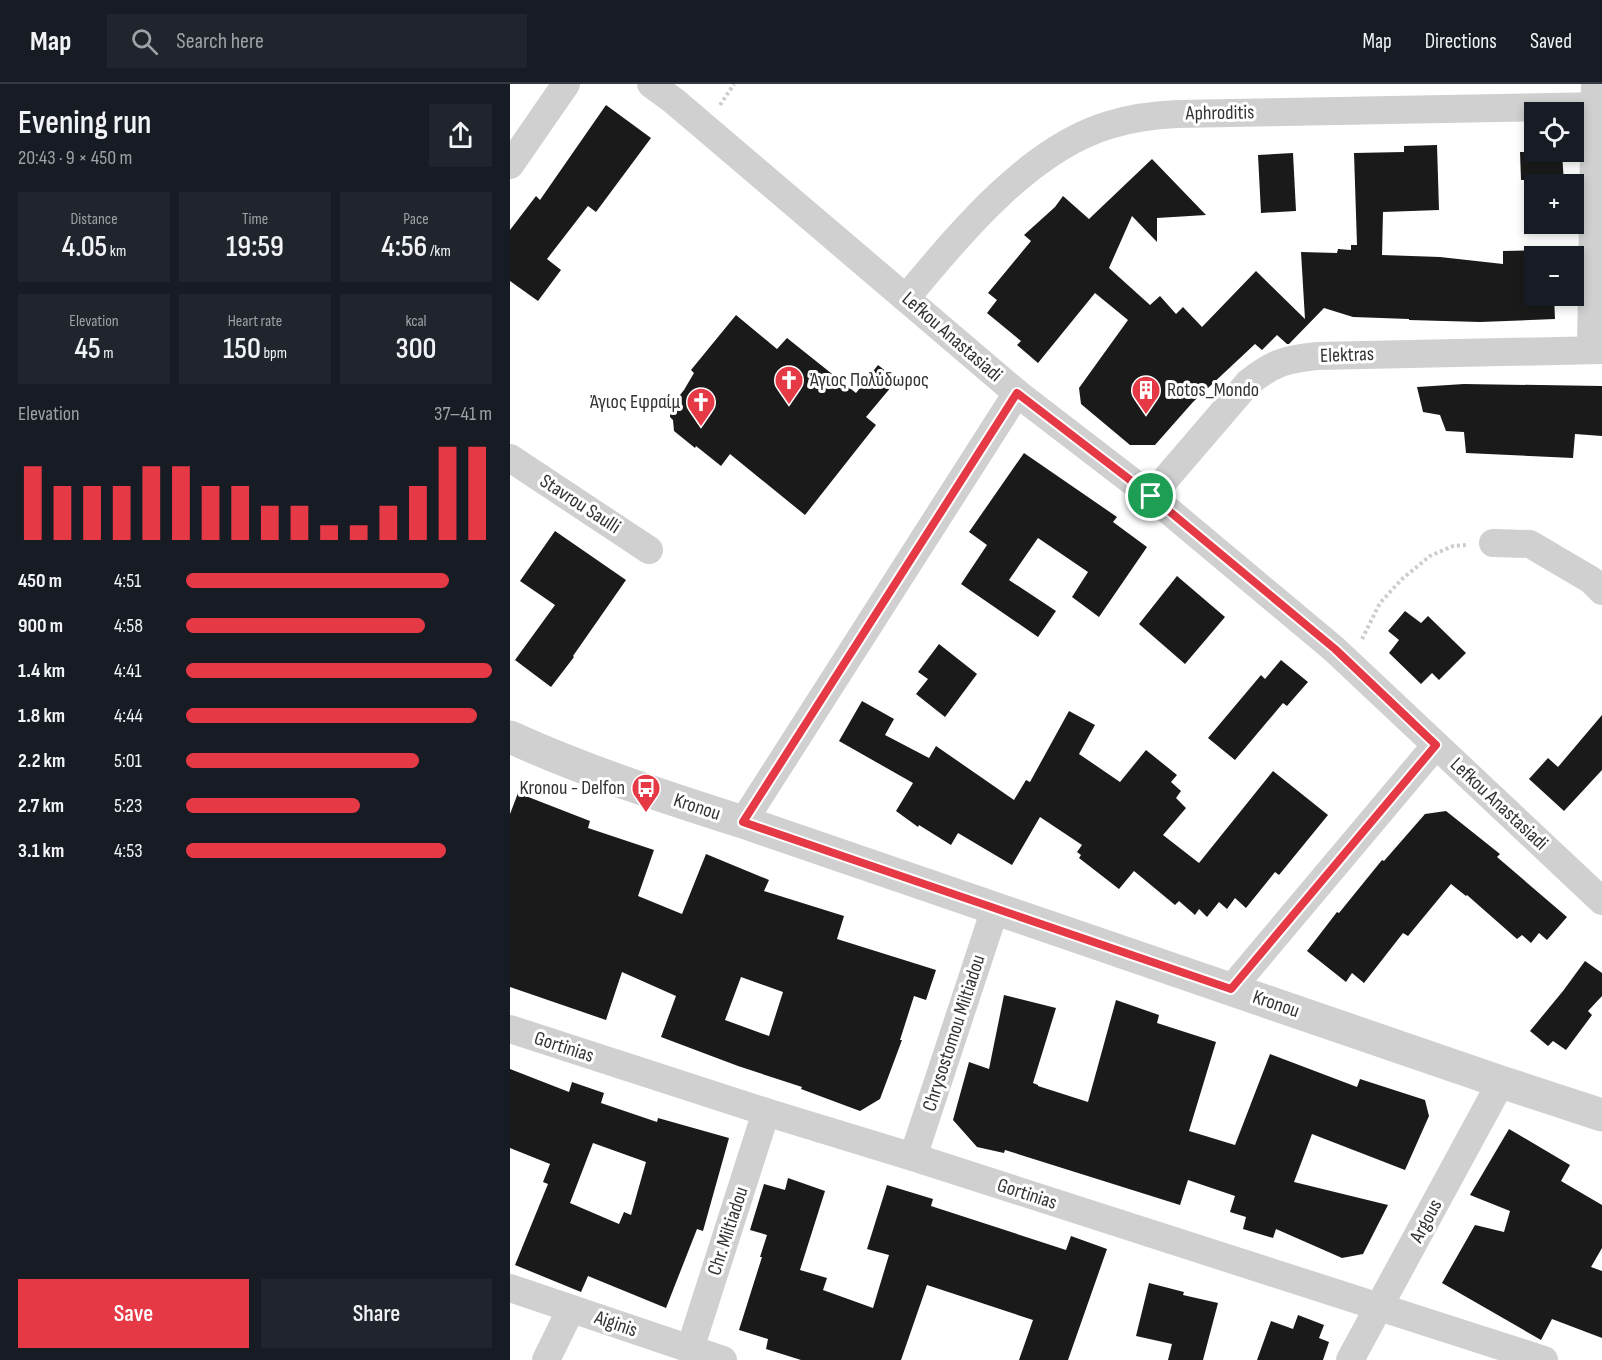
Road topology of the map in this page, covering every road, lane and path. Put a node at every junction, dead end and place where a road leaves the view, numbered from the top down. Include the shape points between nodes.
1 (566, 84) edge
2 (651, 84) edge
3 (1597, 99) edge
4 (510, 165) edge
5 (906, 298) junction
6 (1597, 350) edge
7 (1017, 393) junction
8 (510, 458) edge
9 (1151, 496) junction
10 (1493, 543) joint
11 (649, 550) dead end
12 (1602, 591) edge
13 (1352, 665) junction
14 (510, 737) edge
15 (1436, 745) junction
16 (743, 822) junction
17 (1602, 901) edge
18 (995, 909) junction
19 (1231, 989) junction
20 (510, 1029) edge
21 (1501, 1082) junction
22 (766, 1112) junction
23 (1602, 1115) edge
24 (913, 1157) junction
25 (510, 1288) edge
26 (1379, 1307) junction
27 (571, 1309) junction
28 (690, 1349) junction
29 (546, 1360) edge
30 (723, 1360) edge
31 (1350, 1360) edge
32 (1544, 1360) edge

1 - 4 street
2 - 5 street, Lefkou Anastasiadi
3 - 5 street, Aphroditis via 1151,115 1107,125 1061,147 1011,185
3 - 6 street
5 - 7 street, Lefkou Anastasiadi
6 - 9 street, Elektras via 1317,356 1280,362 1248,383
7 - 9 street, Lefkou Anastasiadi
7 - 16 street
8 - 11 street, Stavrou Saulli
9 - 13 street, Lefkou Anastasiadi
10 - 12 street via 1530,544 1591,580
10 - 13 path via 1453,546 1430,556 1402,579 1380,603
13 - 15 street, Lefkou Anastasiadi
14 - 16 street, Kronou via 614,779
15 - 17 street, Lefkou Anastasiadi
15 - 19 street
16 - 18 street, Kronou
18 - 19 street, Kronou
18 - 24 street, Chrysostomou Miltiadou
19 - 21 street, Kronou
20 - 22 street, Gortinias
21 - 23 street, Kronou
21 - 26 street, Argous
22 - 24 street, Gortinias
22 - 28 street, Chr. Miltiadou
24 - 26 street, Gortinias
25 - 27 street, Aiginis
26 - 31 street, Argous
26 - 32 street, Gortinias
27 - 28 street, Aiginis
27 - 29 street
28 - 30 street, Aiginis

